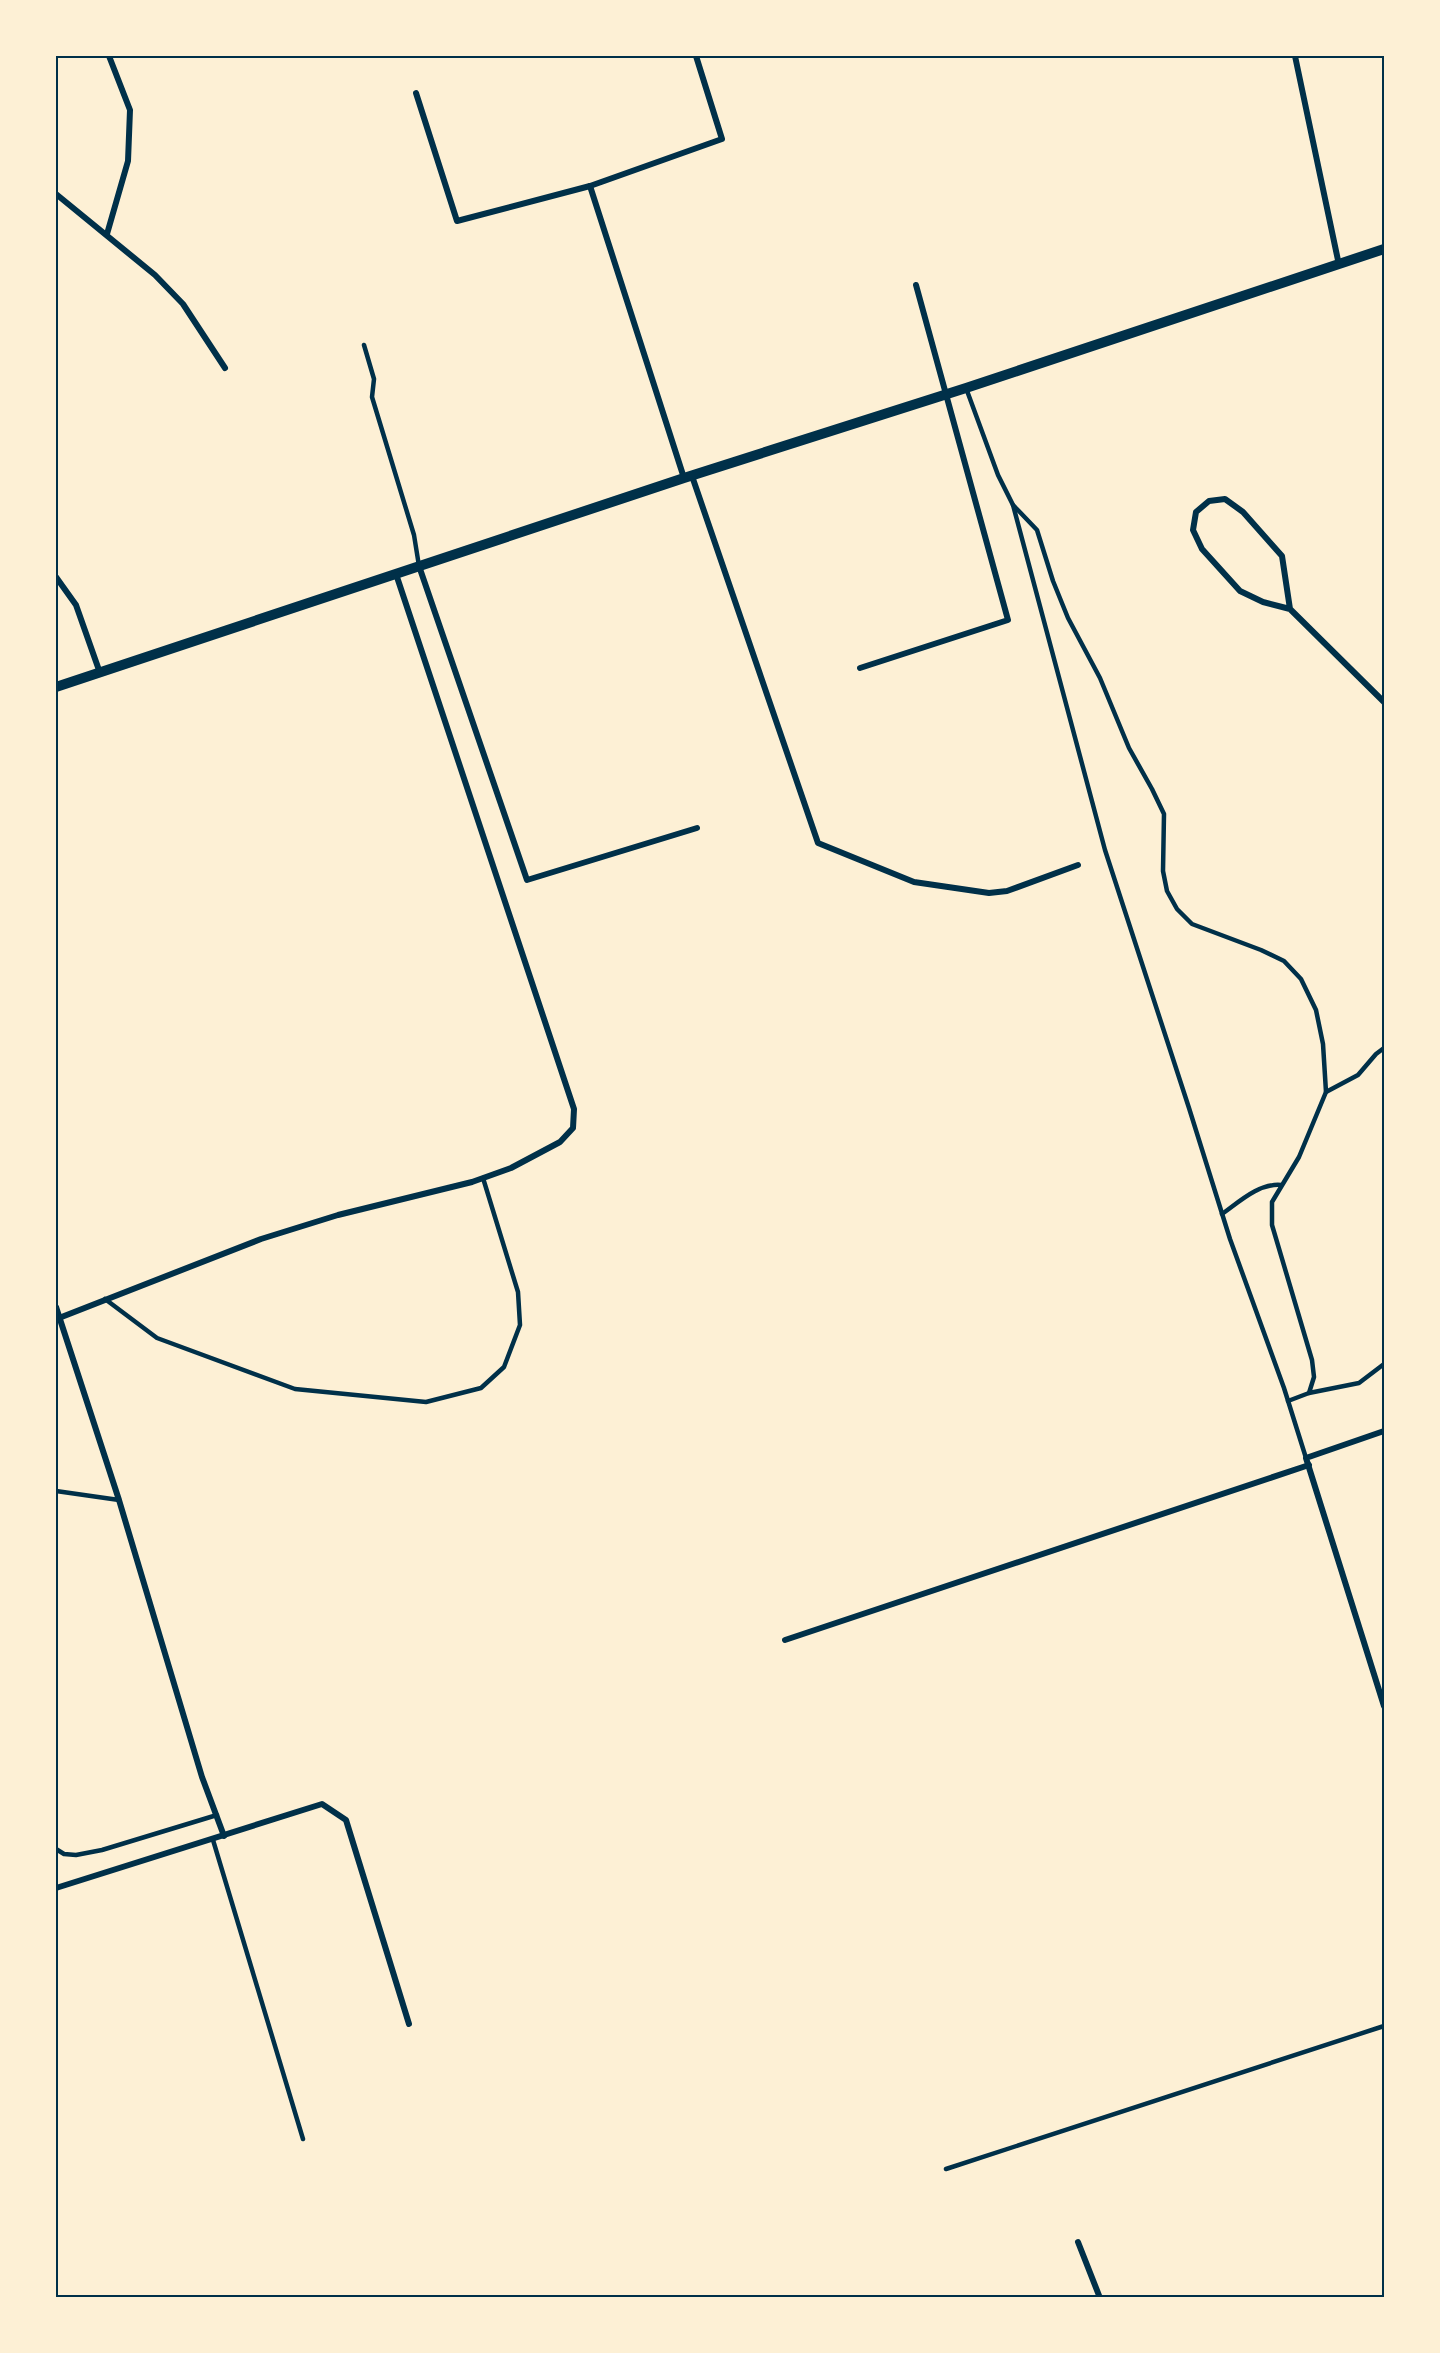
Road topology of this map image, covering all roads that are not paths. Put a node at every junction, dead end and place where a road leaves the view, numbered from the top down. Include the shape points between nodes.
1 (109, 56) edge
2 (696, 56) edge
3 (1295, 56) edge
4 (416, 93) dead end
5 (590, 186) junction
6 (56, 194) edge
7 (107, 234) junction
8 (1384, 249) edge
9 (1339, 265) junction
10 (916, 285) dead end
11 (364, 345) dead end
12 (225, 368) dead end
13 (966, 388) junction
14 (948, 394) junction
15 (688, 477) junction
16 (1013, 505) junction
17 (419, 566) junction
18 (396, 574) junction
19 (56, 577) edge
20 (1290, 609) junction
21 (860, 668) dead end
22 (100, 673) junction
23 (56, 687) edge
24 (1384, 702) edge
25 (696, 828) dead end
26 (1078, 865) dead end
27 (1384, 1048) edge
28 (1326, 1092) junction
29 (483, 1178) junction
30 (1281, 1185) junction
31 (1222, 1214) junction
32 (105, 1299) junction
33 (56, 1307) edge
34 (59, 1318) junction
35 (1384, 1364) edge
36 (1309, 1393) junction
37 (1288, 1401) junction
38 (1384, 1431) edge
39 (1306, 1458) junction
40 (1309, 1465) junction
41 (56, 1491) edge
42 (118, 1500) junction
43 (785, 1640) dead end
44 (1384, 1706) edge
45 (217, 1815) junction
46 (224, 1836) junction
47 (213, 1840) junction
48 (56, 1849) edge
49 (56, 1888) edge
50 (409, 2024) dead end
51 (1384, 2026) edge
52 (303, 2139) dead end
53 (946, 2169) dead end
54 (1078, 2242) dead end
55 (1100, 2298) edge

1 - 7 street via 130,110 128,161
2 - 5 street via 722,139
3 - 9 street
4 - 5 street via 458,221
5 - 15 street
6 - 7 street
7 - 12 street via 183,303
8 - 9 street
9 - 13 street
10 - 14 street
11 - 17 lane via 374,379 372,397 414,535
13 - 14 street
13 - 16 lane
14 - 15 street
14 - 21 street via 1008,620
15 - 17 street
15 - 26 street via 818,843 914,882 989,893 1007,891
16 - 28 lane via 1037,530 1068,618 1164,814 1163,871 1167,891 1192,924 1284,961 1301,980 1316,1010
16 - 31 lane via 1105,850
17 - 18 street
17 - 25 street via 527,880
18 - 22 street
18 - 29 street via 574,1109 573,1128 561,1142
19 - 22 street via 76,605
20 - 20 street via 1240,591 1202,549 1193,530 1196,512 1209,501 1225,499 1243,512 1282,556
20 - 24 street
22 - 23 street
27 - 28 lane via 1358,1075
28 - 30 lane via 1299,1157
29 - 32 street via 261,1239
29 - 32 lane via 518,1292 520,1325 504,1366 481,1388 426,1402 295,1389 157,1338
30 - 31 lane via 1262,1187
30 - 36 lane via 1272,1202 1272,1225 1312,1360 1314,1377
31 - 37 lane
32 - 34 street
33 - 34 street
34 - 42 street
35 - 36 lane via 1359,1383
36 - 37 lane
37 - 39 lane
38 - 39 street
39 - 40 street
40 - 43 street
40 - 44 street
41 - 42 lane
42 - 45 street
45 - 46 street
45 - 48 lane via 102,1850 76,1855
46 - 47 street
46 - 50 street via 322,1804 346,1820
47 - 49 street
47 - 52 lane
51 - 53 lane
54 - 55 street

